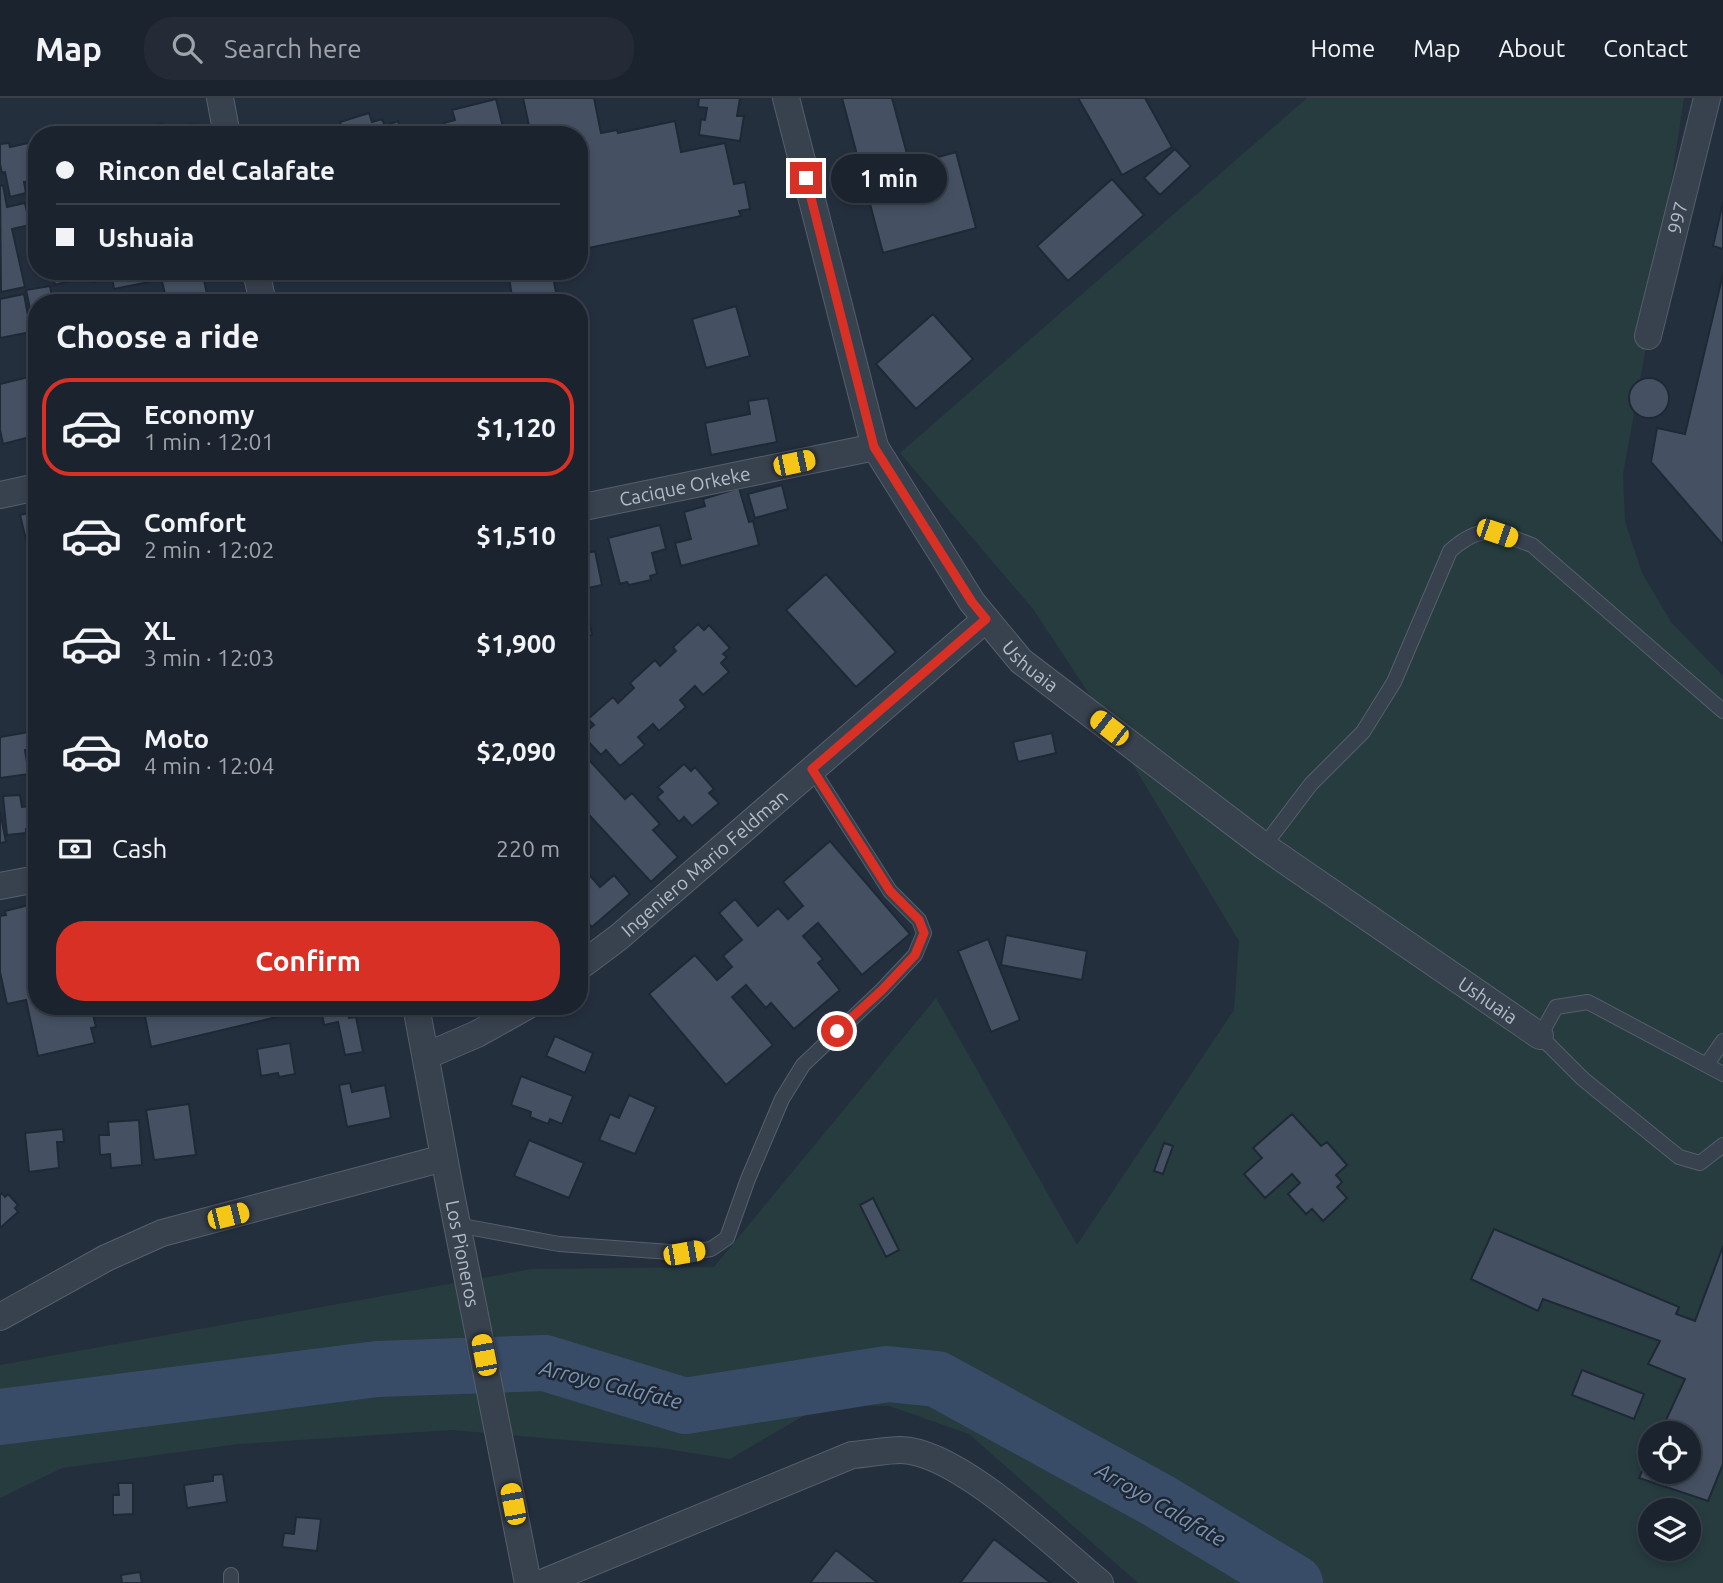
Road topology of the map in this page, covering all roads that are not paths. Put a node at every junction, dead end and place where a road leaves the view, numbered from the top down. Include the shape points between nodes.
1 (220, 98) edge
2 (786, 98) edge
3 (1707, 98) edge
4 (225, 126) edge
5 (1648, 336) dead end
6 (874, 447) junction
7 (28, 489) edge
8 (0, 495) edge
9 (588, 506) edge
10 (986, 619) junction
11 (1723, 711) edge
12 (812, 769) junction
13 (1264, 846) junction
14 (28, 881) edge
15 (0, 886) edge
16 (588, 960) edge
17 (418, 1015) edge
18 (511, 1015) edge
19 (1539, 1036) junction
20 (1723, 1041) edge
21 (426, 1056) junction
22 (1707, 1065) junction
23 (1723, 1074) edge
24 (1723, 1145) edge
25 (444, 1158) junction
26 (457, 1225) junction
27 (0, 1317) edge
28 (528, 1583) edge
29 (541, 1583) edge
30 (1100, 1583) edge

1 - 4 street
2 - 6 street, Ushuaia
3 - 5 street, 997
6 - 9 street, Cacique Orkeke
6 - 10 street, Ushuaia
7 - 8 street
10 - 12 street, Ingeniero Mario Feldman
10 - 13 street, Ushuaia via 1021,661
11 - 13 lane via 1532,545 1479,532 1450,551 1394,682 1363,732 1311,784
12 - 16 street, Ingeniero Mario Feldman
12 - 26 lane via 890,891 919,920 924,933 907,964 803,1065 776,1111 727,1238 711,1248 684,1253 559,1244
13 - 19 street, Ushuaia
14 - 15 street
17 - 21 street, Los Pioneros
18 - 21 street
19 - 22 lane via 1556,1007 1588,1002
19 - 24 lane via 1583,1079 1679,1157 1700,1163
20 - 22 lane
21 - 25 street, Los Pioneros
22 - 23 lane
25 - 26 street, Los Pioneros
25 - 27 street via 162,1233 106,1258
26 - 28 street, Los Pioneros
29 - 30 street via 852,1455 902,1450 938,1458 990,1491

